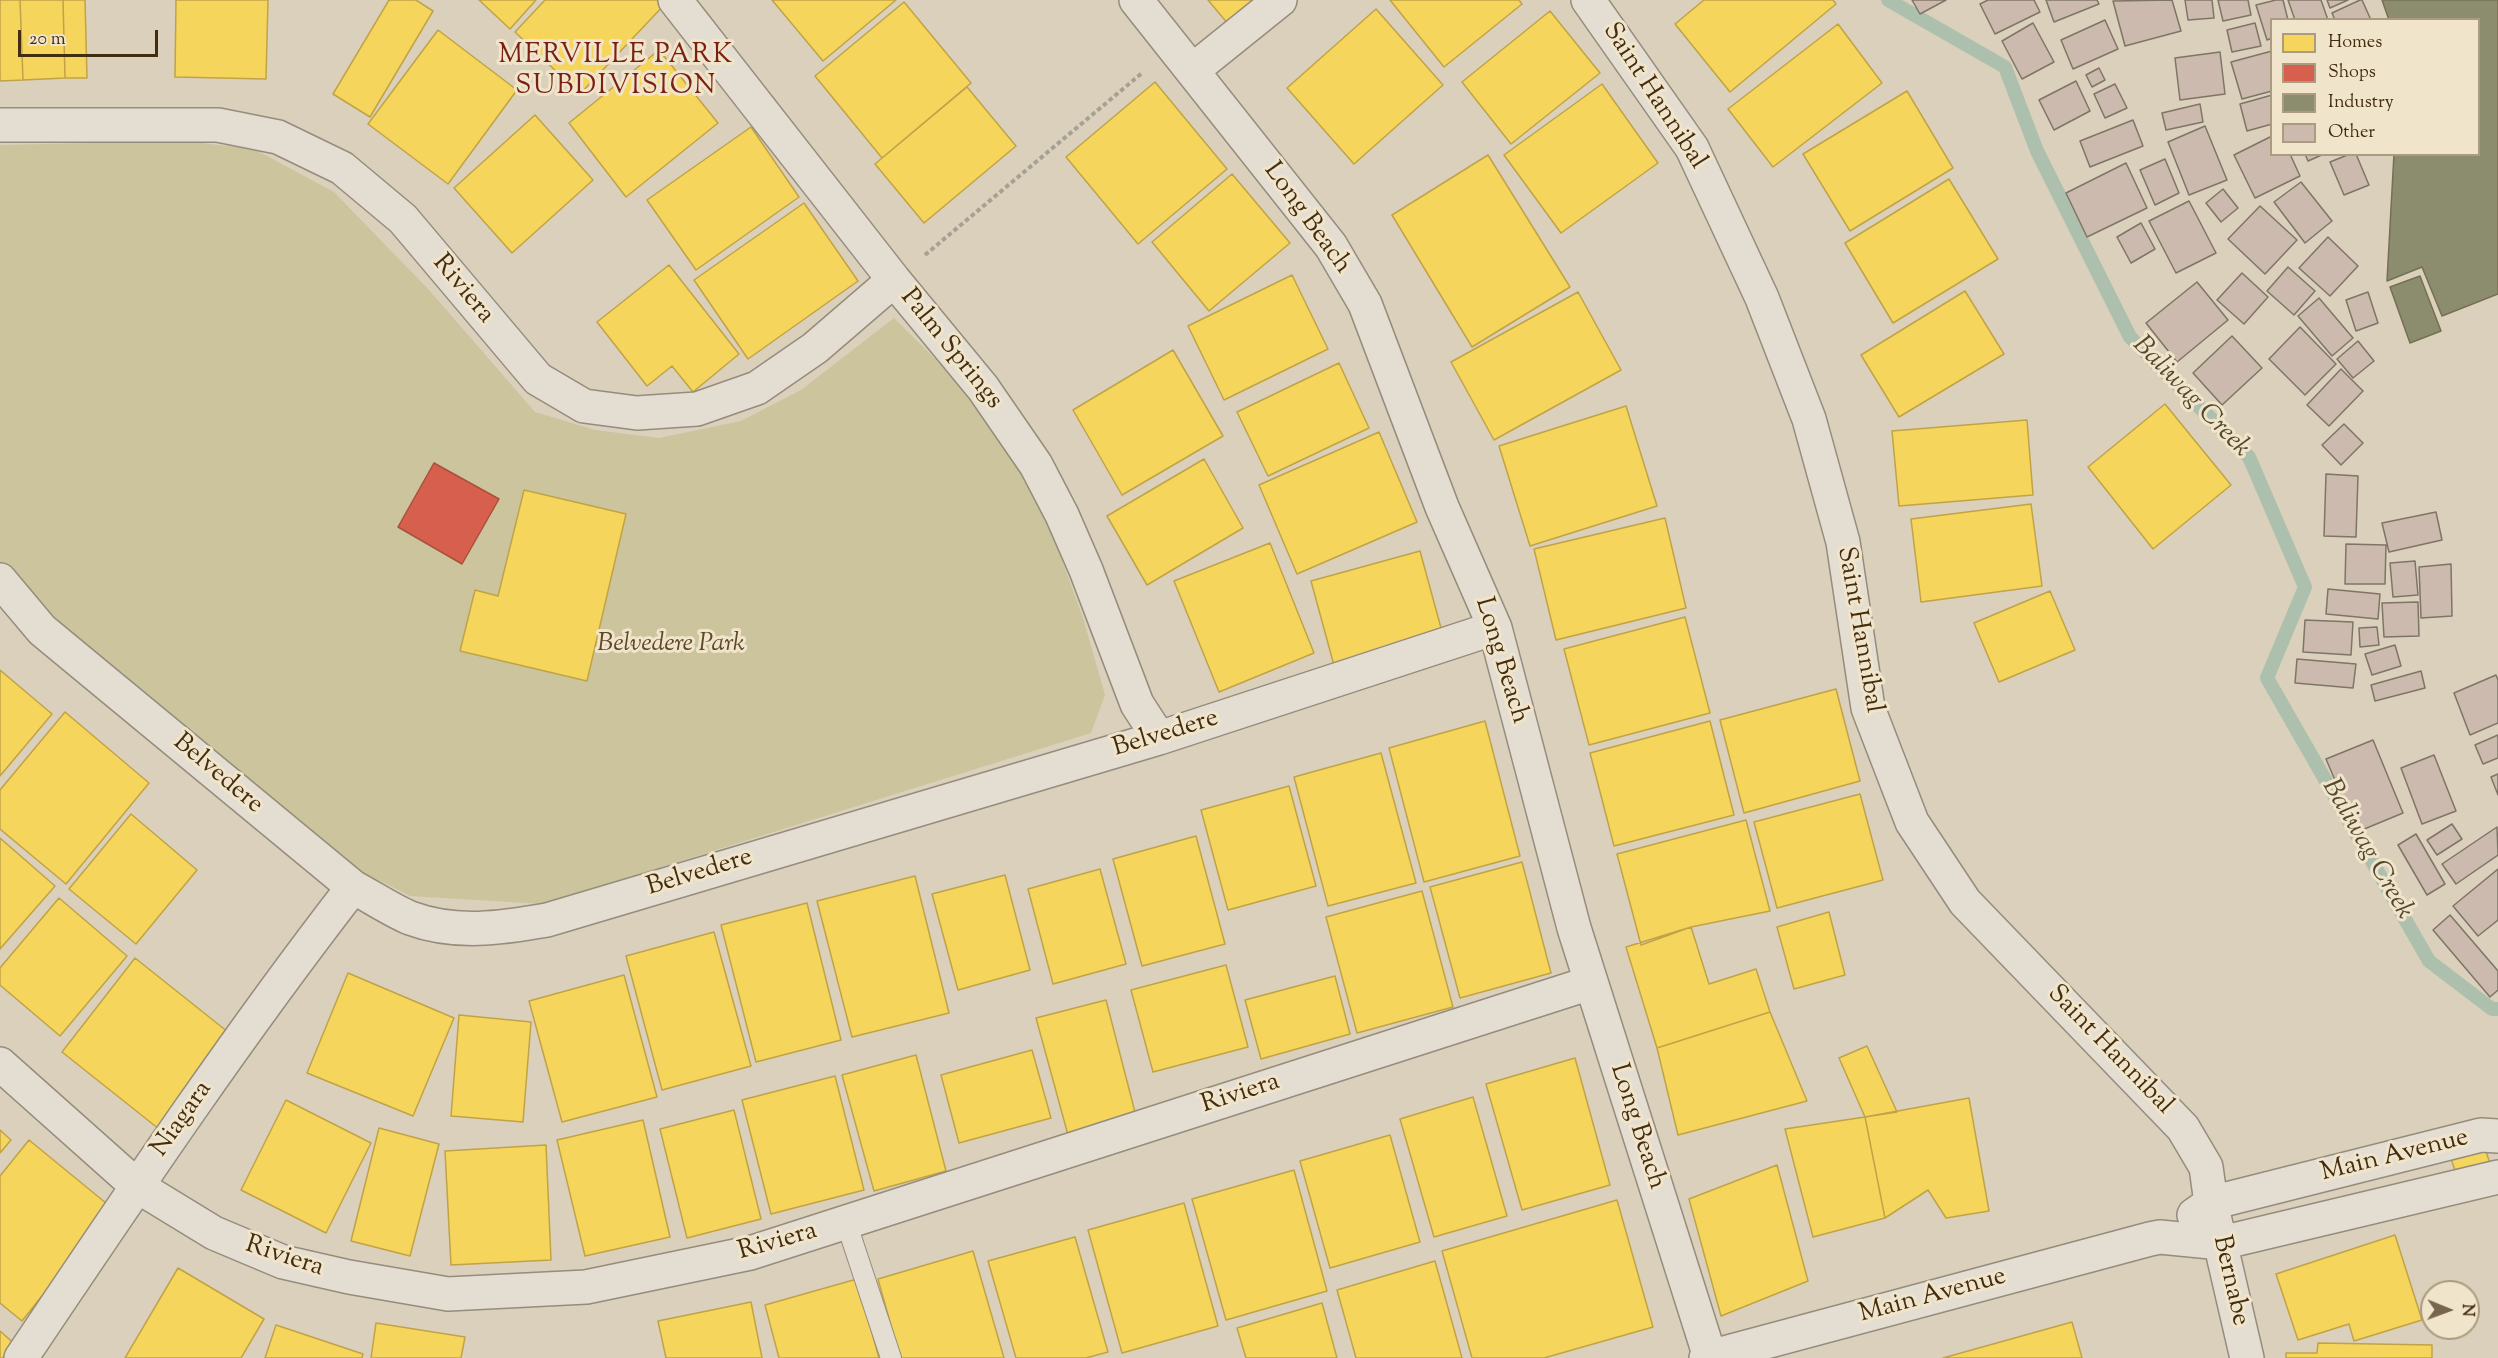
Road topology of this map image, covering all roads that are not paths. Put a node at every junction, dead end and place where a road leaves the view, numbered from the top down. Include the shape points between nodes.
1 (675, 0) edge
2 (1136, 0) edge
3 (1280, 0) edge
4 (1588, 0) edge
5 (1184, 59) junction
6 (0, 125) edge
7 (894, 280) junction
8 (0, 580) edge
9 (1496, 628) junction
10 (1159, 738) junction
11 (353, 887) junction
12 (1590, 983) junction
13 (0, 1064) edge
14 (2498, 1136) edge
15 (2498, 1177) edge
16 (137, 1186) junction
17 (2211, 1203) junction
18 (846, 1222) junction
19 (2160, 1237) junction
20 (2221, 1243) junction
21 (21, 1358) edge
22 (891, 1358) edge
23 (1708, 1358) edge
24 (2247, 1358) edge

1 - 7 street, Palm Springs
2 - 5 street, Long Beach
3 - 5 street
4 - 17 street, Saint Hannibal via 1692,148 1762,298 1809,419 1843,542 1868,708 1912,822 1965,902 2183,1128 2206,1167
5 - 9 street, Long Beach via 1331,246 1365,304 1442,507
6 - 7 street, Riviera via 218,125 278,137 342,168 404,219 538,379 584,406 637,413 697,409 757,388 815,348
7 - 10 street, Palm Springs via 983,388 1036,465 1086,570 1137,704
8 - 11 street, Belvedere via 42,630
9 - 10 street, Belvedere
9 - 12 street, Long Beach
10 - 11 street, Belvedere via 547,920 499,928 459,929 411,918
11 - 16 street, Niagara via 294,963
12 - 18 street, Riviera
12 - 23 street, Long Beach
13 - 16 street, Riviera
14 - 17 street, Main Avenue via 2481,1135
15 - 20 street, Main Avenue
16 - 18 street, Riviera via 214,1233 283,1262 447,1294 586,1287 750,1252
16 - 21 street, Niagara
17 - 19 street, Main Avenue
17 - 20 street, Bernabe
18 - 22 lane
19 - 20 street, Main Avenue
19 - 23 street, Main Avenue
20 - 24 street, Bernabe

